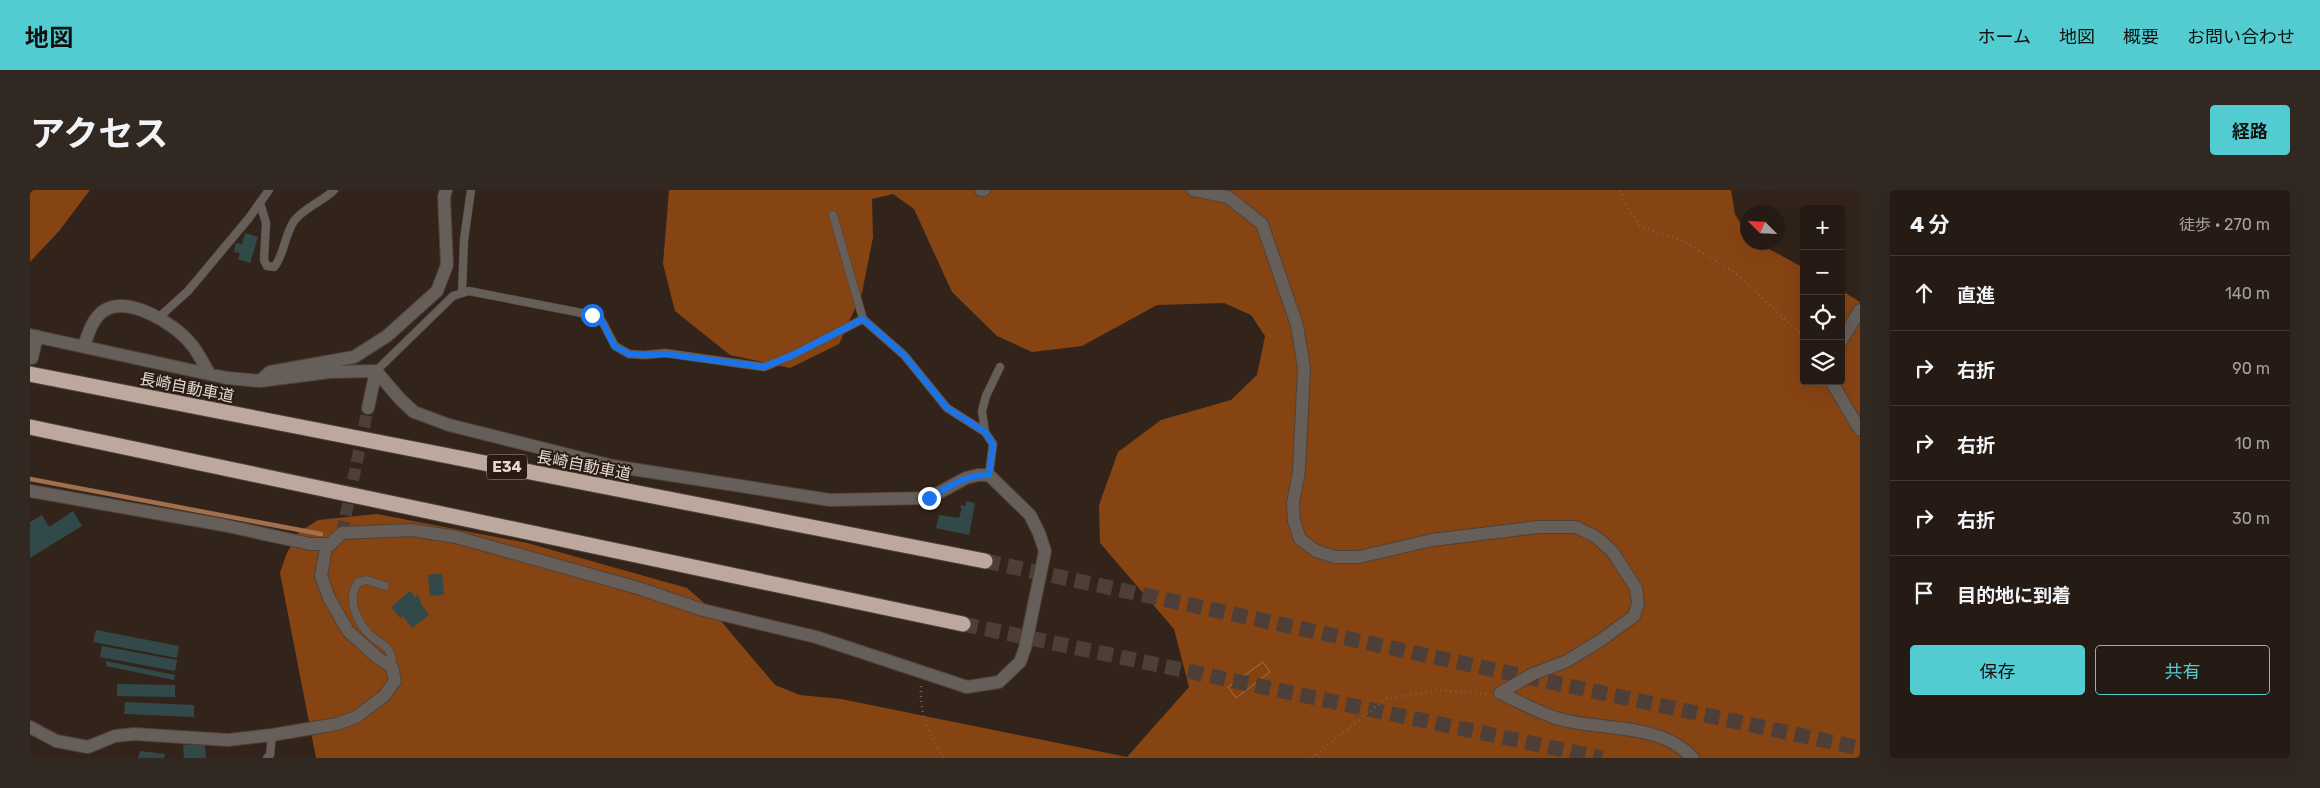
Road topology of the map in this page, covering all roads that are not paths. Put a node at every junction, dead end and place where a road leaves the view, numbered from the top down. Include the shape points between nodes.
1 (269, 190) edge
2 (334, 190) edge
3 (446, 190) edge
4 (470, 190) edge
5 (1193, 190) edge
6 (260, 203) junction
7 (833, 215) dead end
8 (462, 293) junction
9 (1860, 310) edge
10 (158, 318) junction
11 (863, 319) junction
12 (33, 336) edge
13 (1842, 340) edge
14 (84, 346) junction
15 (32, 358) dead end
16 (1000, 367) dead end
17 (376, 371) junction
18 (209, 373) junction
19 (30, 374) edge
20 (260, 381) junction
21 (1833, 385) edge
22 (368, 408) tunnel mouth
23 (30, 427) edge
24 (1860, 430) edge
25 (985, 432) junction
26 (989, 475) junction
27 (30, 491) edge
28 (330, 544) junction
29 (985, 561) tunnel mouth
30 (385, 586) dead end
31 (963, 624) tunnel mouth
32 (392, 667) junction
33 (30, 727) edge
34 (272, 735) junction
35 (267, 758) edge
36 (1693, 758) edge

1 - 6 lane
2 - 6 lane via 294,221 274,267 267,266 264,260 266,223
3 - 20 street via 447,265 437,292 387,336 354,357 270,372
4 - 8 lane
5 - 36 street via 1228,197 1262,224 1297,325 1304,368 1299,471 1293,503 1300,539 1316,551 1335,557 1359,557 1432,540 1538,527 1576,527 1596,537 1612,551 1636,588 1638,604 1634,616 1567,661 1533,674 1500,693 1556,718 1656,734 1683,748
6 - 10 lane via 188,291
7 - 11 lane
8 - 11 lane via 469,291 592,315 602,321 614,346 629,354 665,354 764,367
8 - 17 lane via 453,296
9 - 13 street
10 - 14 street via 123,306 106,310 89,330
10 - 18 street via 190,342
11 - 25 lane via 904,355 947,408
12 - 14 street
12 - 15 street
14 - 18 street
16 - 25 lane via 982,411
17 - 20 street via 330,372
17 - 22 street
17 - 26 street via 414,412 449,425 613,466 830,500 929,498 966,478
18 - 20 street
19 - 29 highway, 長崎自動車道 / E34
21 - 24 street
23 - 31 highway
25 - 26 lane via 993,444
26 - 28 street via 1030,515 1045,551 1020,662 999,682 984,686 967,686 816,637 703,610 638,588 456,537 412,530 342,533
27 - 28 street via 310,544
28 - 32 street via 326,548 322,576 329,598 348,631
30 - 32 lane via 367,580 358,582 353,600 356,617 372,636 384,644 391,654
32 - 34 street via 395,681 384,696 356,717 337,724
33 - 34 street via 56,741 88,747 115,736 134,734 228,740
34 - 35 lane

